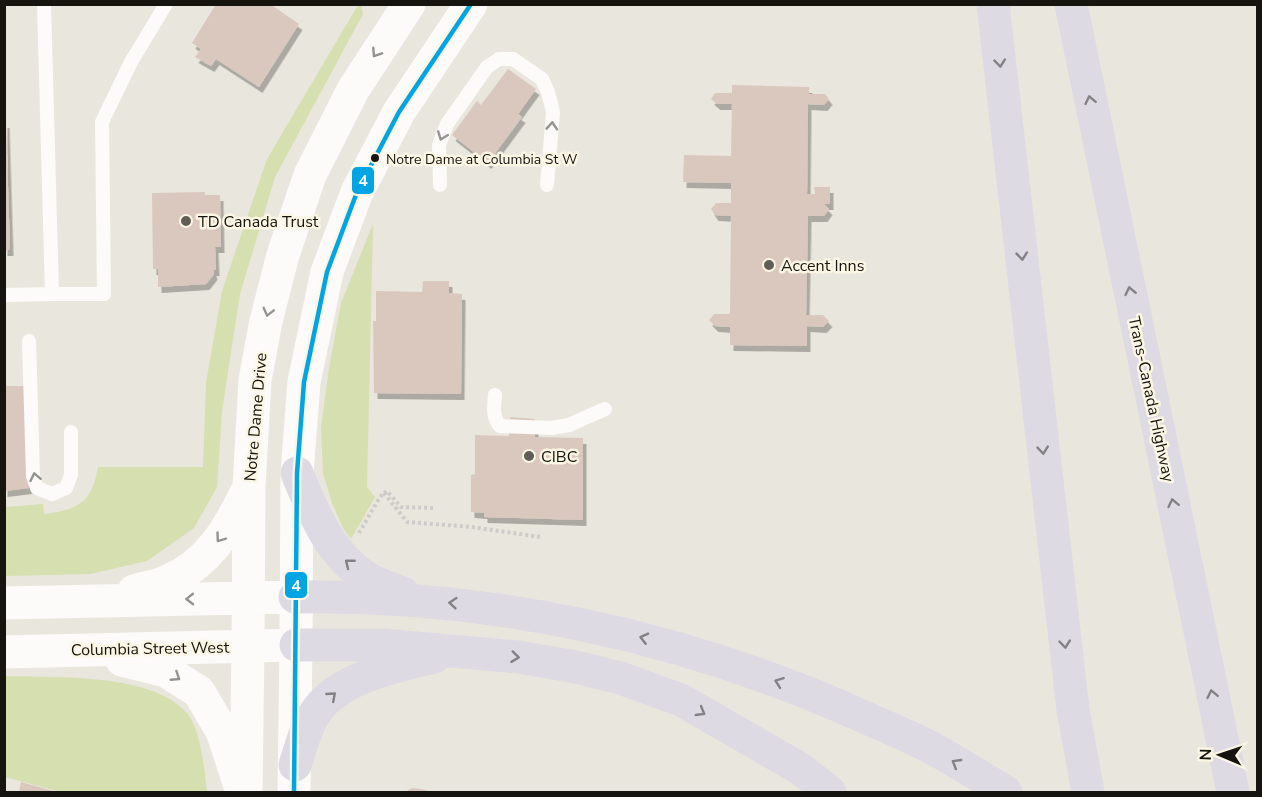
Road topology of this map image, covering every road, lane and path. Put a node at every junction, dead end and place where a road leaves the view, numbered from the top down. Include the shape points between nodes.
1 (44, 4) edge
2 (166, 4) edge
3 (409, 4) edge
4 (471, 4) edge
5 (993, 4) edge
6 (1071, 4) edge
7 (440, 185) dead end
8 (547, 185) dead end
9 (52, 294) junction
10 (4, 296) edge
11 (29, 341) dead end
12 (495, 395) dead end
13 (605, 409) dead end
14 (71, 432) dead end
15 (297, 473) junction
16 (249, 487) junction
17 (384, 493) junction
18 (434, 508) dead end
19 (363, 526) dead end
20 (540, 537) dead end
21 (295, 597) junction
22 (248, 598) junction
23 (418, 600) junction
24 (98, 601) junction
25 (4, 603) edge
26 (296, 645) junction
27 (248, 646) junction
28 (80, 650) junction
29 (457, 651) junction
30 (4, 652) edge
31 (294, 779) edge
32 (242, 792) edge
33 (246, 792) edge
34 (830, 792) edge
35 (1006, 792) edge
36 (1088, 792) edge
37 (1233, 792) edge

1 - 9 lane
2 - 9 lane via 131,62 102,122 104,294
3 -> 16 main road, Notre Dame Drive via 352,90 310,175 283,255 255,380
4 - 15 main road via 399,112 357,192 327,272 304,382
5 -> 36 highway via 1073,710
37 -> 6 highway, Trans-Canada Highway
8 -> 7 lane via 553,112 548,92 542,79 513,59 499,59 487,67 447,124 439,145
9 - 10 lane
14 -> 11 lane via 71,475 66,488 52,494 37,488 33,476
12 - 13 lane via 494,410 500,426 551,428 569,425
15 - 21 main road
23 -> 15 highway via 368,578 338,554 313,512
16 - 22 main road, Notre Dame Drive
16 -> 24 main road via 206,556 166,581
17 - 18 path via 387,491 401,507
17 - 19 path
17 - 20 path via 407,522
21 - 22 main road
21 - 23 highway
21 - 26 main road
22 -> 24 main road
22 - 27 main road, Notre Dame Drive
35 -> 23 highway via 928,746 866,718 700,654 584,624 468,604
24 - 25 main road
26 - 27 main road, Columbia Street West
26 - 29 highway via 382,645
26 - 31 main road
27 - 28 main road, Columbia Street West
27 - 33 main road, Notre Dame Drive
28 - 30 main road, Columbia Street West
28 -> 32 main road via 166,670 199,692 222,731
31 -> 29 highway via 314,714 334,692 381,671
29 -> 34 highway via 576,667 681,700 799,768

